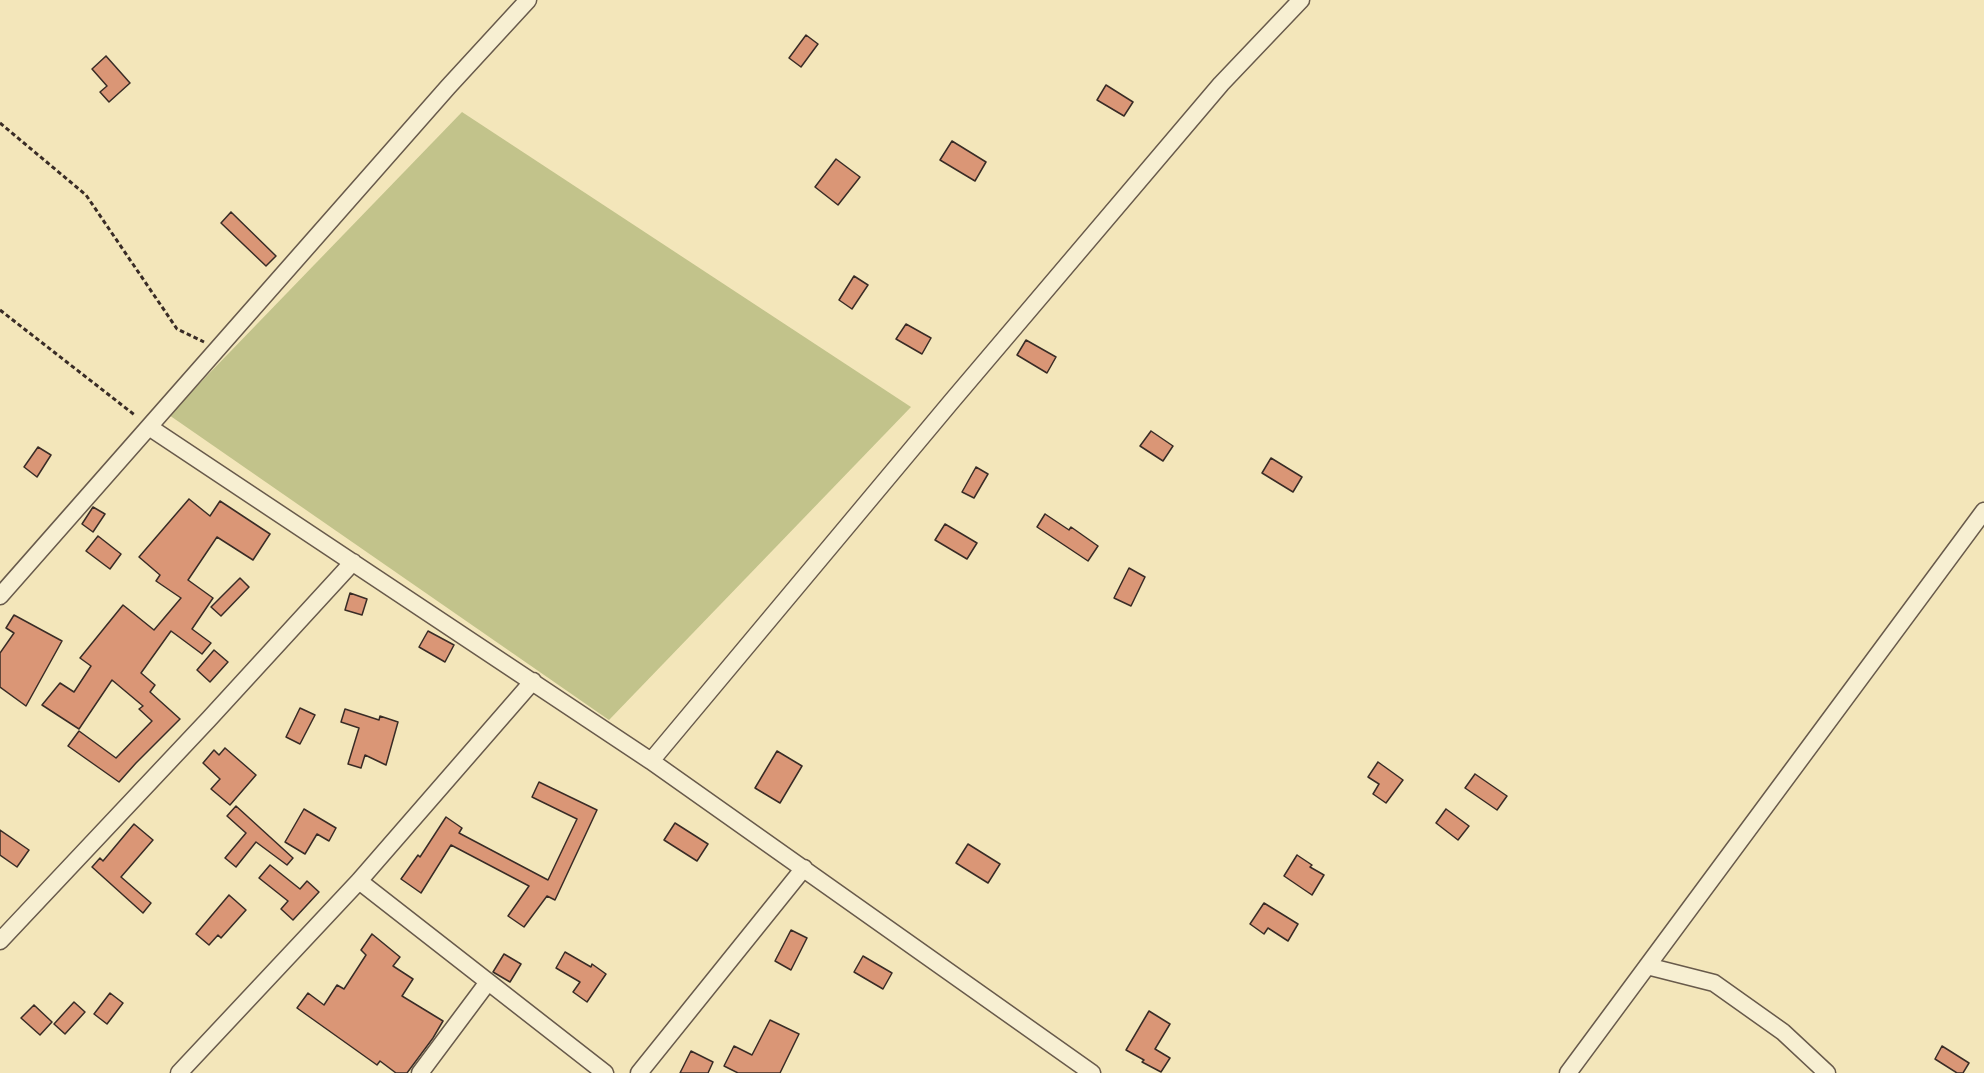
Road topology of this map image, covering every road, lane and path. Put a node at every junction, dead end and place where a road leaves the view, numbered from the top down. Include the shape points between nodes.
1 (528, 0) edge
2 (1301, 0) edge
3 (0, 123) edge
4 (0, 310) edge
5 (218, 349) junction
6 (149, 427) junction
7 (1984, 511) edge
8 (353, 562) junction
9 (0, 596) edge
10 (533, 681) junction
11 (651, 761) junction
12 (804, 868) junction
13 (359, 881) junction
14 (0, 940) edge
15 (1647, 966) junction
16 (488, 982) junction
17 (179, 1073) edge
18 (420, 1073) edge
19 (605, 1073) edge
20 (639, 1073) edge
21 (1092, 1073) edge
22 (1568, 1073) edge
23 (1827, 1073) edge

1 - 5 street
2 - 11 street via 1221,84
3 - 5 path via 86,195 177,329
4 - 6 path
5 - 6 street
6 - 8 street
6 - 9 street
7 - 15 street
8 - 10 street
8 - 14 street
10 - 11 street
10 - 13 street
11 - 12 street
12 - 20 street
12 - 21 street
13 - 16 street
13 - 17 street
15 - 22 street
15 - 23 street via 1714,983 1782,1032
16 - 18 street
16 - 19 street

